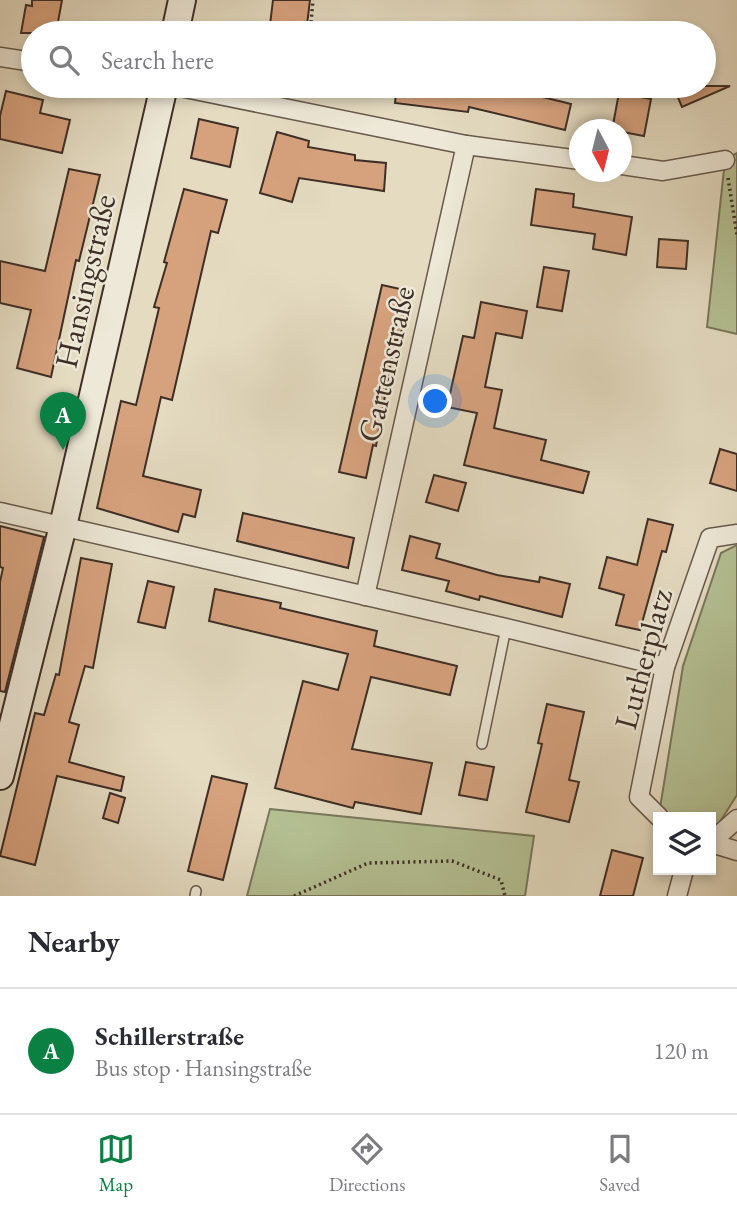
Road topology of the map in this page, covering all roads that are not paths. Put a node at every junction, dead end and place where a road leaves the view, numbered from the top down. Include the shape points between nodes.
1 (182, 0) edge
2 (178, 21) edge
3 (0, 57) edge
4 (21, 60) edge
5 (161, 98) edge
6 (234, 98) edge
7 (466, 145) junction
8 (569, 159) edge
9 (725, 159) road end
10 (632, 167) edge
11 (0, 512) edge
12 (63, 526) junction
13 (737, 534) edge
14 (365, 596) junction
15 (506, 628) junction
16 (665, 667) junction
17 (482, 744) dead end
18 (0, 776) edge
19 (654, 812) edge
20 (737, 819) edge
21 (716, 838) edge
22 (716, 845) edge
23 (737, 851) edge
24 (683, 875) edge
25 (677, 896) edge

1 - 2 street
3 - 4 street
5 - 12 street, Hansingstraße
6 - 7 street
7 - 8 street
7 - 14 street, Gartenstraße
9 - 10 street via 663,171
11 - 12 street
12 - 14 street
12 - 18 street, Hansingstraße
13 - 16 street, Lutherplatz via 710,538
14 - 15 street
15 - 16 street
15 - 17 lane
16 - 19 street, Lutherplatz via 639,797
20 - 21 street
22 - 23 street
24 - 25 street

